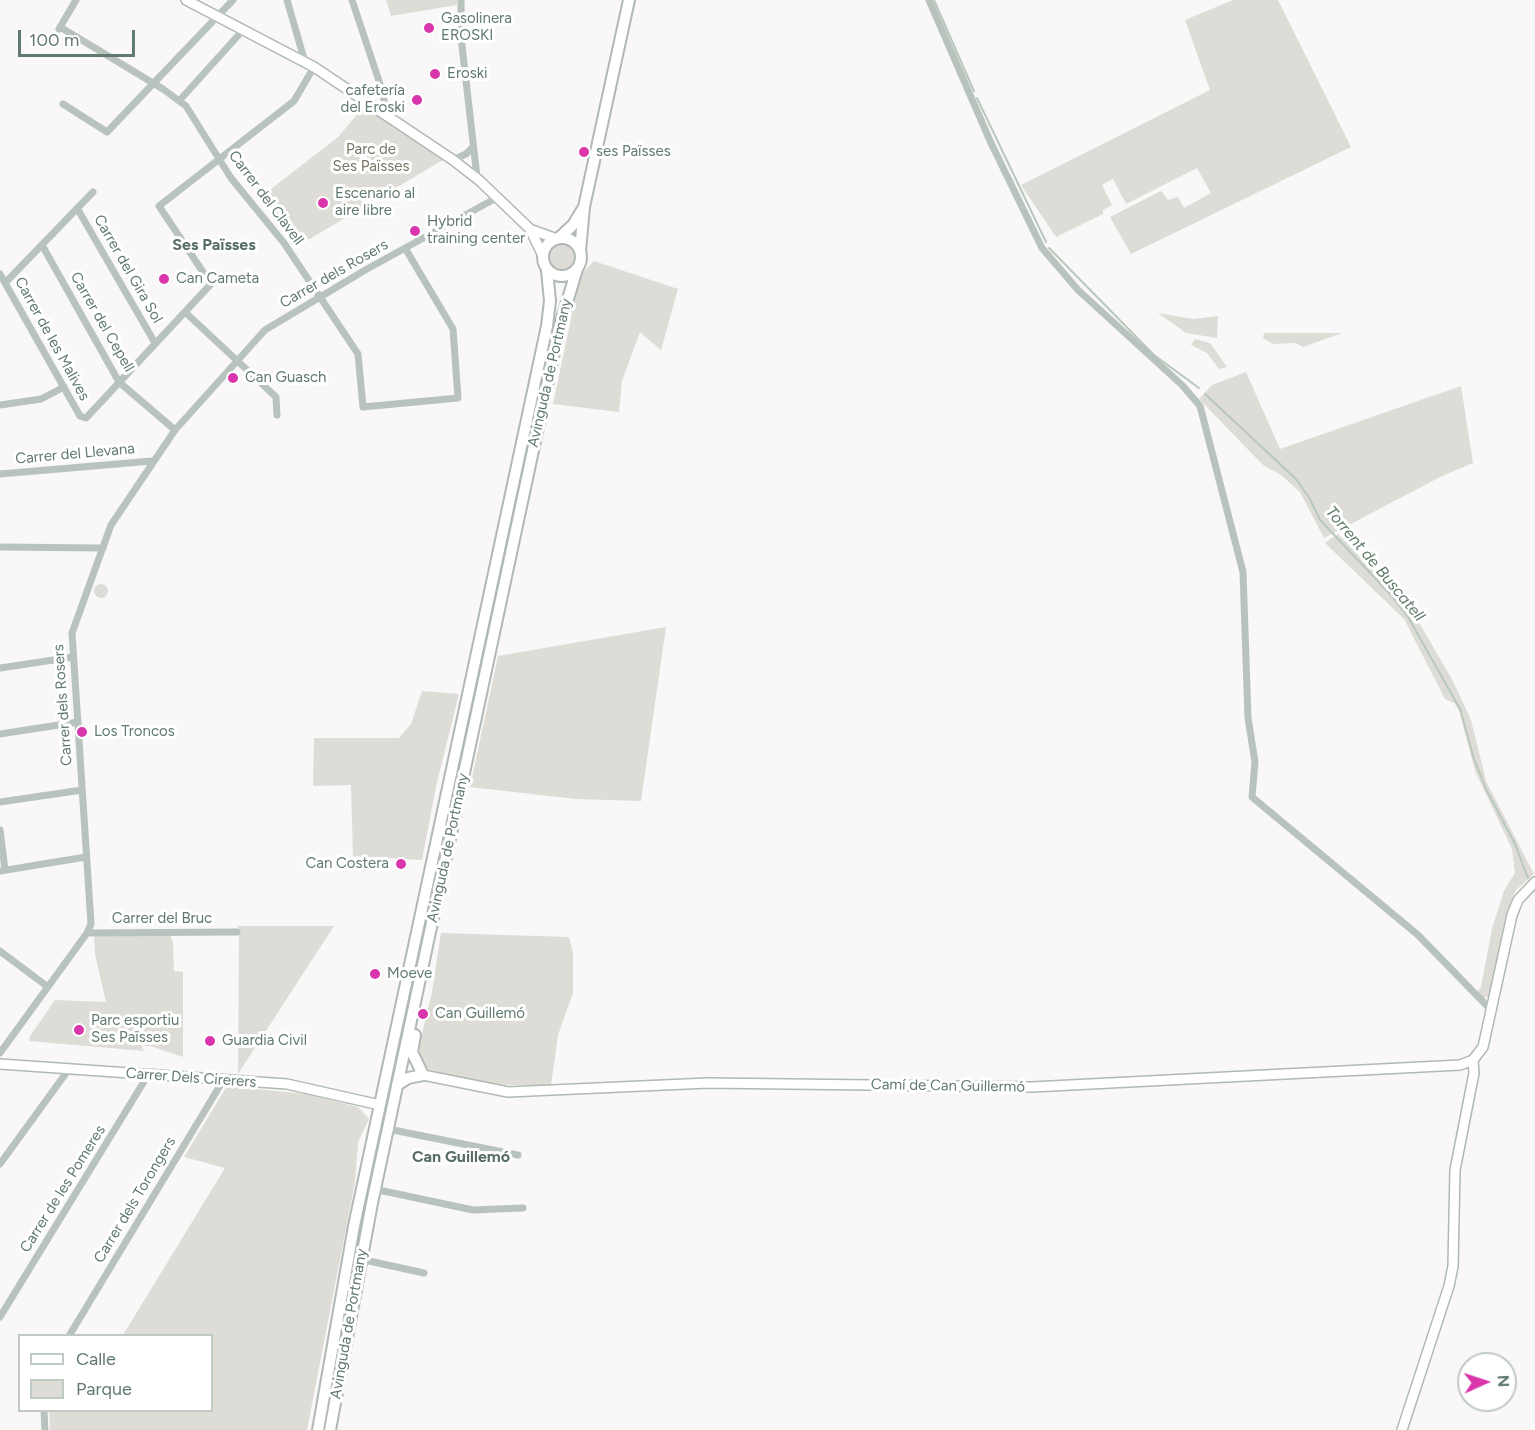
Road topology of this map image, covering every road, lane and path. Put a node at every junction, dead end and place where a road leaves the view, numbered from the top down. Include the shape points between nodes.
1 (76, 0) edge
2 (186, 0) edge
3 (233, 0) edge
4 (287, 0) edge
5 (352, 0) edge
6 (461, 0) edge
7 (629, 0) edge
8 (929, 0) edge
9 (218, 15) junction
10 (244, 29) junction
11 (309, 64) junction
12 (154, 84) junction
13 (179, 101) junction
14 (63, 104) dead end
15 (386, 114) junction
16 (473, 147) junction
17 (219, 159) junction
18 (453, 160) junction
19 (477, 177) junction
20 (93, 192) dead end
21 (498, 197) junction
22 (584, 207) junction
23 (77, 208) junction
24 (530, 229) junction
25 (558, 238) junction
26 (42, 245) junction
27 (405, 248) junction
28 (579, 251) junction
29 (543, 256) junction
30 (577, 269) junction
31 (547, 270) junction
32 (0, 274) edge
33 (5, 283) junction
34 (321, 297) junction
35 (184, 312) junction
36 (155, 343) junction
37 (237, 363) junction
38 (119, 382) junction
39 (64, 387) junction
40 (0, 405) edge
41 (278, 415) dead end
42 (175, 430) junction
43 (152, 460) junction
44 (0, 474) edge
45 (0, 547) edge
46 (103, 548) junction
47 (73, 657) junction
48 (0, 668) edge
49 (78, 722) junction
50 (0, 734) edge
51 (82, 790) junction
52 (0, 802) edge
53 (0, 830) edge
54 (86, 857) junction
55 (3, 871) edge
56 (1535, 882) edge
57 (430, 928) junction
58 (237, 932) dead end
59 (87, 933) junction
60 (0, 951) edge
61 (48, 987) junction
62 (1492, 1011) junction
63 (0, 1053) edge
64 (1473, 1060) junction
65 (0, 1064) edge
66 (69, 1069) junction
67 (148, 1075) junction
68 (423, 1075) junction
69 (224, 1079) junction
70 (397, 1086) junction
71 (381, 1105) junction
72 (388, 1130) junction
73 (518, 1155) dead end
74 (0, 1164) edge
75 (374, 1190) junction
76 (523, 1208) dead end
77 (360, 1259) junction
78 (424, 1273) dead end
79 (0, 1317) edge
80 (70, 1334) edge
81 (44, 1412) edge
82 (45, 1430) edge
83 (318, 1430) edge
84 (330, 1430) edge
85 (1402, 1430) edge

1 - 12 street, Carrer del Clavell via 59,29
2 - 9 street
3 - 9 street
4 - 11 street
5 - 15 street via 383,93
6 - 16 street via 461,37
7 - 22 main road
8 - 62 street via 1042,248 1078,290 1200,406 1243,572 1248,718 1255,762 1252,797 1418,935
9 - 10 street
9 - 12 street
10 - 11 street
10 - 13 street
11 - 15 street
11 - 17 street via 294,101
12 - 13 street, Carrer del Clavell
12 - 14 street via 107,132
13 - 17 street, Carrer del Clavell
15 - 18 street
16 - 18 street
16 - 19 street
17 - 34 street, Carrer del Clavell
17 - 35 street via 159,206 211,284
18 - 19 street
19 - 21 street
20 - 23 street
21 - 24 street
21 - 27 street, Carrer dels Rosers
22 - 25 main road via 573,225
22 - 28 main road
23 - 26 street
23 - 36 street, Carrer del Gira Sol
24 - 25 street
24 - 29 street
25 - 28 main road via 573,242
25 - 29 main road via 547,245
26 - 33 street
26 - 38 street, Carrer del Cepell
27 - 34 street, Carrer dels Rosers
27 - 34 street, Carrer del Clavell via 453,329 458,398 363,407 358,354
28 - 30 main road
29 - 31 main road
30 - 31 main road via 561,276
30 - 57 main road, Avinguda de Portmany via 556,340
31 - 71 main road, Avinguda de Portmany via 547,326
32 - 33 street, Carrer de les Malives
33 - 39 street, Carrer de les Malives
34 - 37 street, Carrer dels Rosers via 265,330
35 - 36 street
35 - 37 street
36 - 38 street
37 - 41 street via 276,397
37 - 42 street, Carrer dels Rosers
38 - 39 street, Carrer de les Malives via 86,418 80,416
38 - 42 street, Carrer del Cepell
39 - 40 street via 41,399
42 - 43 street, Carrer dels Rosers
43 - 44 street, Carrer del Llevana
43 - 46 street, Carrer dels Rosers via 111,525
45 - 46 street
46 - 47 street, Carrer dels Rosers via 72,633
47 - 48 street
47 - 49 street, Carrer dels Rosers
49 - 50 street
49 - 51 street, Carrer dels Rosers
51 - 52 street
51 - 54 street, Carrer dels Rosers
53 - 55 street
54 - 55 street
54 - 59 street, Carrer dels Rosers via 91,924
56 - 62 street via 1518,900 1512,915
57 - 68 main road via 431,957 412,1052
57 - 70 main road, Avinguda de Portmany
58 - 59 street, Carrer del Bruc
59 - 61 street
60 - 61 street
61 - 63 street
62 - 64 street via 1482,1047
64 - 68 street, Camí de Can Guillermó via 1460,1065 1032,1087 708,1083 508,1092
64 - 85 street via 1474,1073 1455,1170 1453,1266
65 - 66 street, Carrer Dels Cirerers
66 - 67 street, Carrer Dels Cirerers
66 - 74 street
67 - 69 street, Carrer Dels Cirerers
67 - 79 street, Carrer de les Pomeres
68 - 70 main road via 408,1078
69 - 71 street, Carrer Dels Cirerers via 287,1084
69 - 80 street, Carrer dels Torongers
70 - 72 main road, Avinguda de Portmany
71 - 83 main road, Avinguda de Portmany via 339,1302
72 - 73 street
72 - 75 main road, Avinguda de Portmany
75 - 76 street via 473,1210
75 - 77 main road, Avinguda de Portmany
77 - 78 street
77 - 84 main road, Avinguda de Portmany
81 - 82 street

